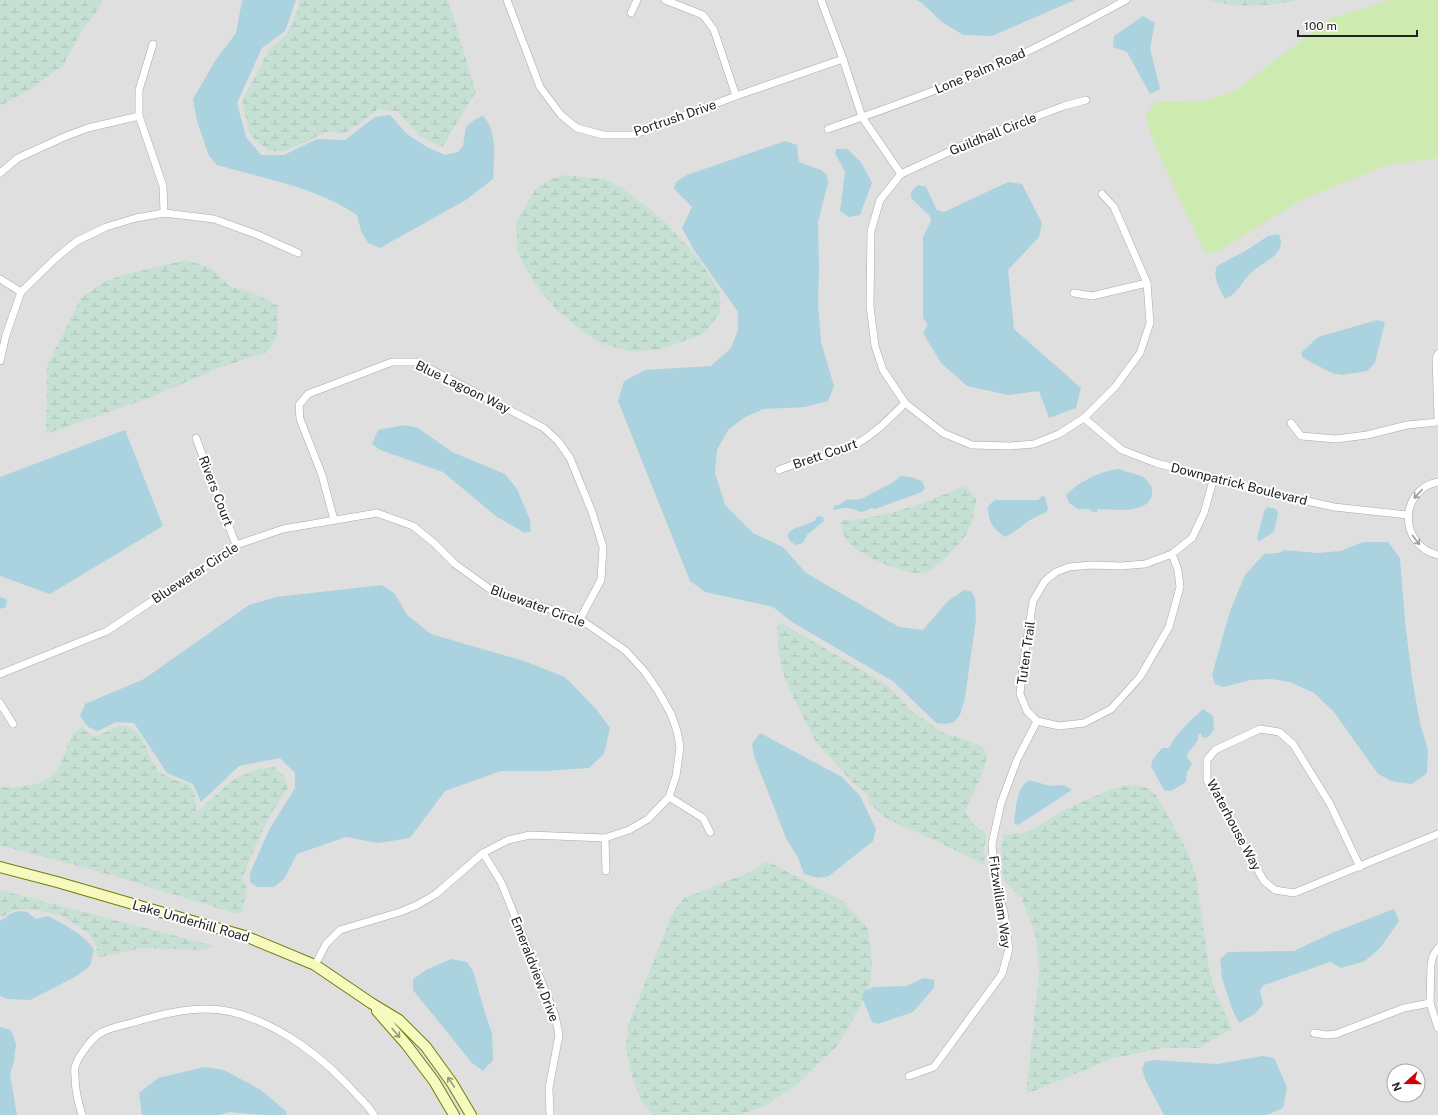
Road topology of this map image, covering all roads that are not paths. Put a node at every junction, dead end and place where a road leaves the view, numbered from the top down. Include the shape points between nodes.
1 (507, 0) edge
2 (637, 0) edge
3 (665, 0) edge
4 (821, 0) edge
5 (1126, 0) edge
6 (631, 13) dead end
7 (153, 44) dead end
8 (843, 59) junction
9 (736, 96) junction
10 (1086, 100) dead end
11 (140, 116) junction
12 (862, 117) junction
13 (828, 129) dead end
14 (0, 173) edge
15 (901, 174) junction
16 (1102, 194) dead end
17 (164, 213) junction
18 (298, 253) dead end
19 (0, 279) edge
20 (1148, 283) junction
21 (21, 292) junction
22 (1074, 293) dead end
23 (1438, 354) edge
24 (0, 361) edge
25 (905, 403) junction
26 (1084, 418) junction
27 (1438, 418) edge
28 (1438, 422) edge
29 (1291, 423) dead end
30 (196, 438) dead end
31 (779, 470) dead end
32 (1214, 477) junction
33 (1438, 482) edge
34 (1408, 516) junction
35 (334, 520) junction
36 (236, 545) junction
37 (1172, 554) junction
38 (1438, 555) edge
39 (580, 619) junction
40 (0, 674) edge
41 (0, 703) edge
42 (1037, 721) junction
43 (13, 724) dead end
44 (669, 797) junction
45 (710, 832) dead end
46 (1438, 834) edge
47 (605, 838) junction
48 (483, 853) junction
49 (0, 867) edge
50 (1360, 867) junction
51 (606, 871) dead end
52 (1438, 948) edge
53 (315, 965) junction
54 (371, 1003) junction
55 (1430, 1003) junction
56 (1438, 1028) edge
57 (1314, 1033) dead end
58 (909, 1076) dead end
59 (82, 1115) edge
60 (374, 1115) edge
61 (454, 1115) edge
62 (471, 1115) edge
63 (550, 1115) edge

1 - 9 street, Portrush Drive via 540,87 561,115 577,128 603,135 633,135
2 - 6 street
3 - 9 street via 703,15 707,20 714,30
4 - 8 street
5 - 12 street, Lone Palm Road via 1066,34 1019,56 959,82
7 - 11 street via 138,90
8 - 9 street, Portrush Drive
8 - 12 street
10 - 15 street, Guildhall Circle via 981,137
11 - 14 street via 64,136 18,158
11 - 17 street via 163,186
12 - 13 street, Lone Palm Road
12 - 15 street
15 - 25 street, Guildhall Circle via 880,200 871,231 870,306 875,346 883,370
16 - 20 street, Guildhall Circle via 1114,207
17 - 18 street via 214,219
17 - 21 street via 106,227 77,241
19 - 21 street
20 - 22 street via 1092,296
20 - 26 street, Guildhall Circle via 1150,323 1140,353 1115,387
21 - 24 street
23 - 27 street
25 - 26 street, Guildhall Circle via 943,433 972,445 1034,444 1059,434
25 - 31 street, Brett Court via 862,441 844,450
26 - 32 street, Downpatrick Boulevard via 1122,450 1156,463
28 - 29 street via 1407,425 1336,439 1301,436
30 - 36 street, Rivers Court
32 - 34 street, Downpatrick Boulevard via 1334,507
32 - 37 street, Tuten Trail via 1204,513 1192,538
33 -> 34 street via 1419,492
34 -> 38 street via 1408,526 1418,544
35 - 36 street, Bluewater Circle via 283,529
35 - 39 street, Bluewater Circle via 377,513 413,526 455,564 491,590
35 - 39 street, Blue Lagoon Way via 322,475 300,419 299,405 308,394 392,362 417,362 544,428 558,441 570,458 603,547 601,580
36 - 40 street, Bluewater Circle via 107,631
37 - 42 street via 1178,570 1180,587 1169,627 1140,677 1111,709 1084,723 1059,726
37 - 42 street, Tuten Trail via 1145,564 1069,567 1056,572 1045,581 1033,601 1020,694 1026,710
39 - 44 street, Bluewater Circle via 626,651 645,672 671,714 680,747 676,776
41 - 43 street
42 - 58 street, Fitzwilliam Way via 1017,760 1001,803 992,844 995,884 1004,912 1009,949 1002,974 934,1067
44 - 45 street via 703,818
44 - 47 street, Bluewater Circle via 648,820
46 - 50 street, Waterhouse Way
47 - 48 street, Bluewater Circle via 530,835 508,840
47 - 51 street
48 - 53 street, Bluewater Circle via 436,894 417,905 340,930 326,944
48 - 63 street, Emeraldview Drive via 501,882 555,1015 559,1035 548,1088
49 - 53 street, Lake Underhill Road via 245,936
50 - 50 street, Waterhouse Way via 1294,893 1275,890 1264,880 1207,780 1207,760 1215,750 1260,729 1279,732 1293,744 1330,804
52 - 55 street via 1433,956
53 - 54 street, Lake Underhill Road
54 -> 61 street, Lake Underhill Road via 434,1081
62 -> 54 street, Lake Underhill Road via 426,1046 399,1020
55 - 56 street
55 - 57 street via 1404,1008 1336,1034
59 - 60 street via 75,1094 75,1068 87,1044 100,1033 116,1027 169,1013 200,1009 231,1012 256,1020 282,1034 313,1053 344,1080

